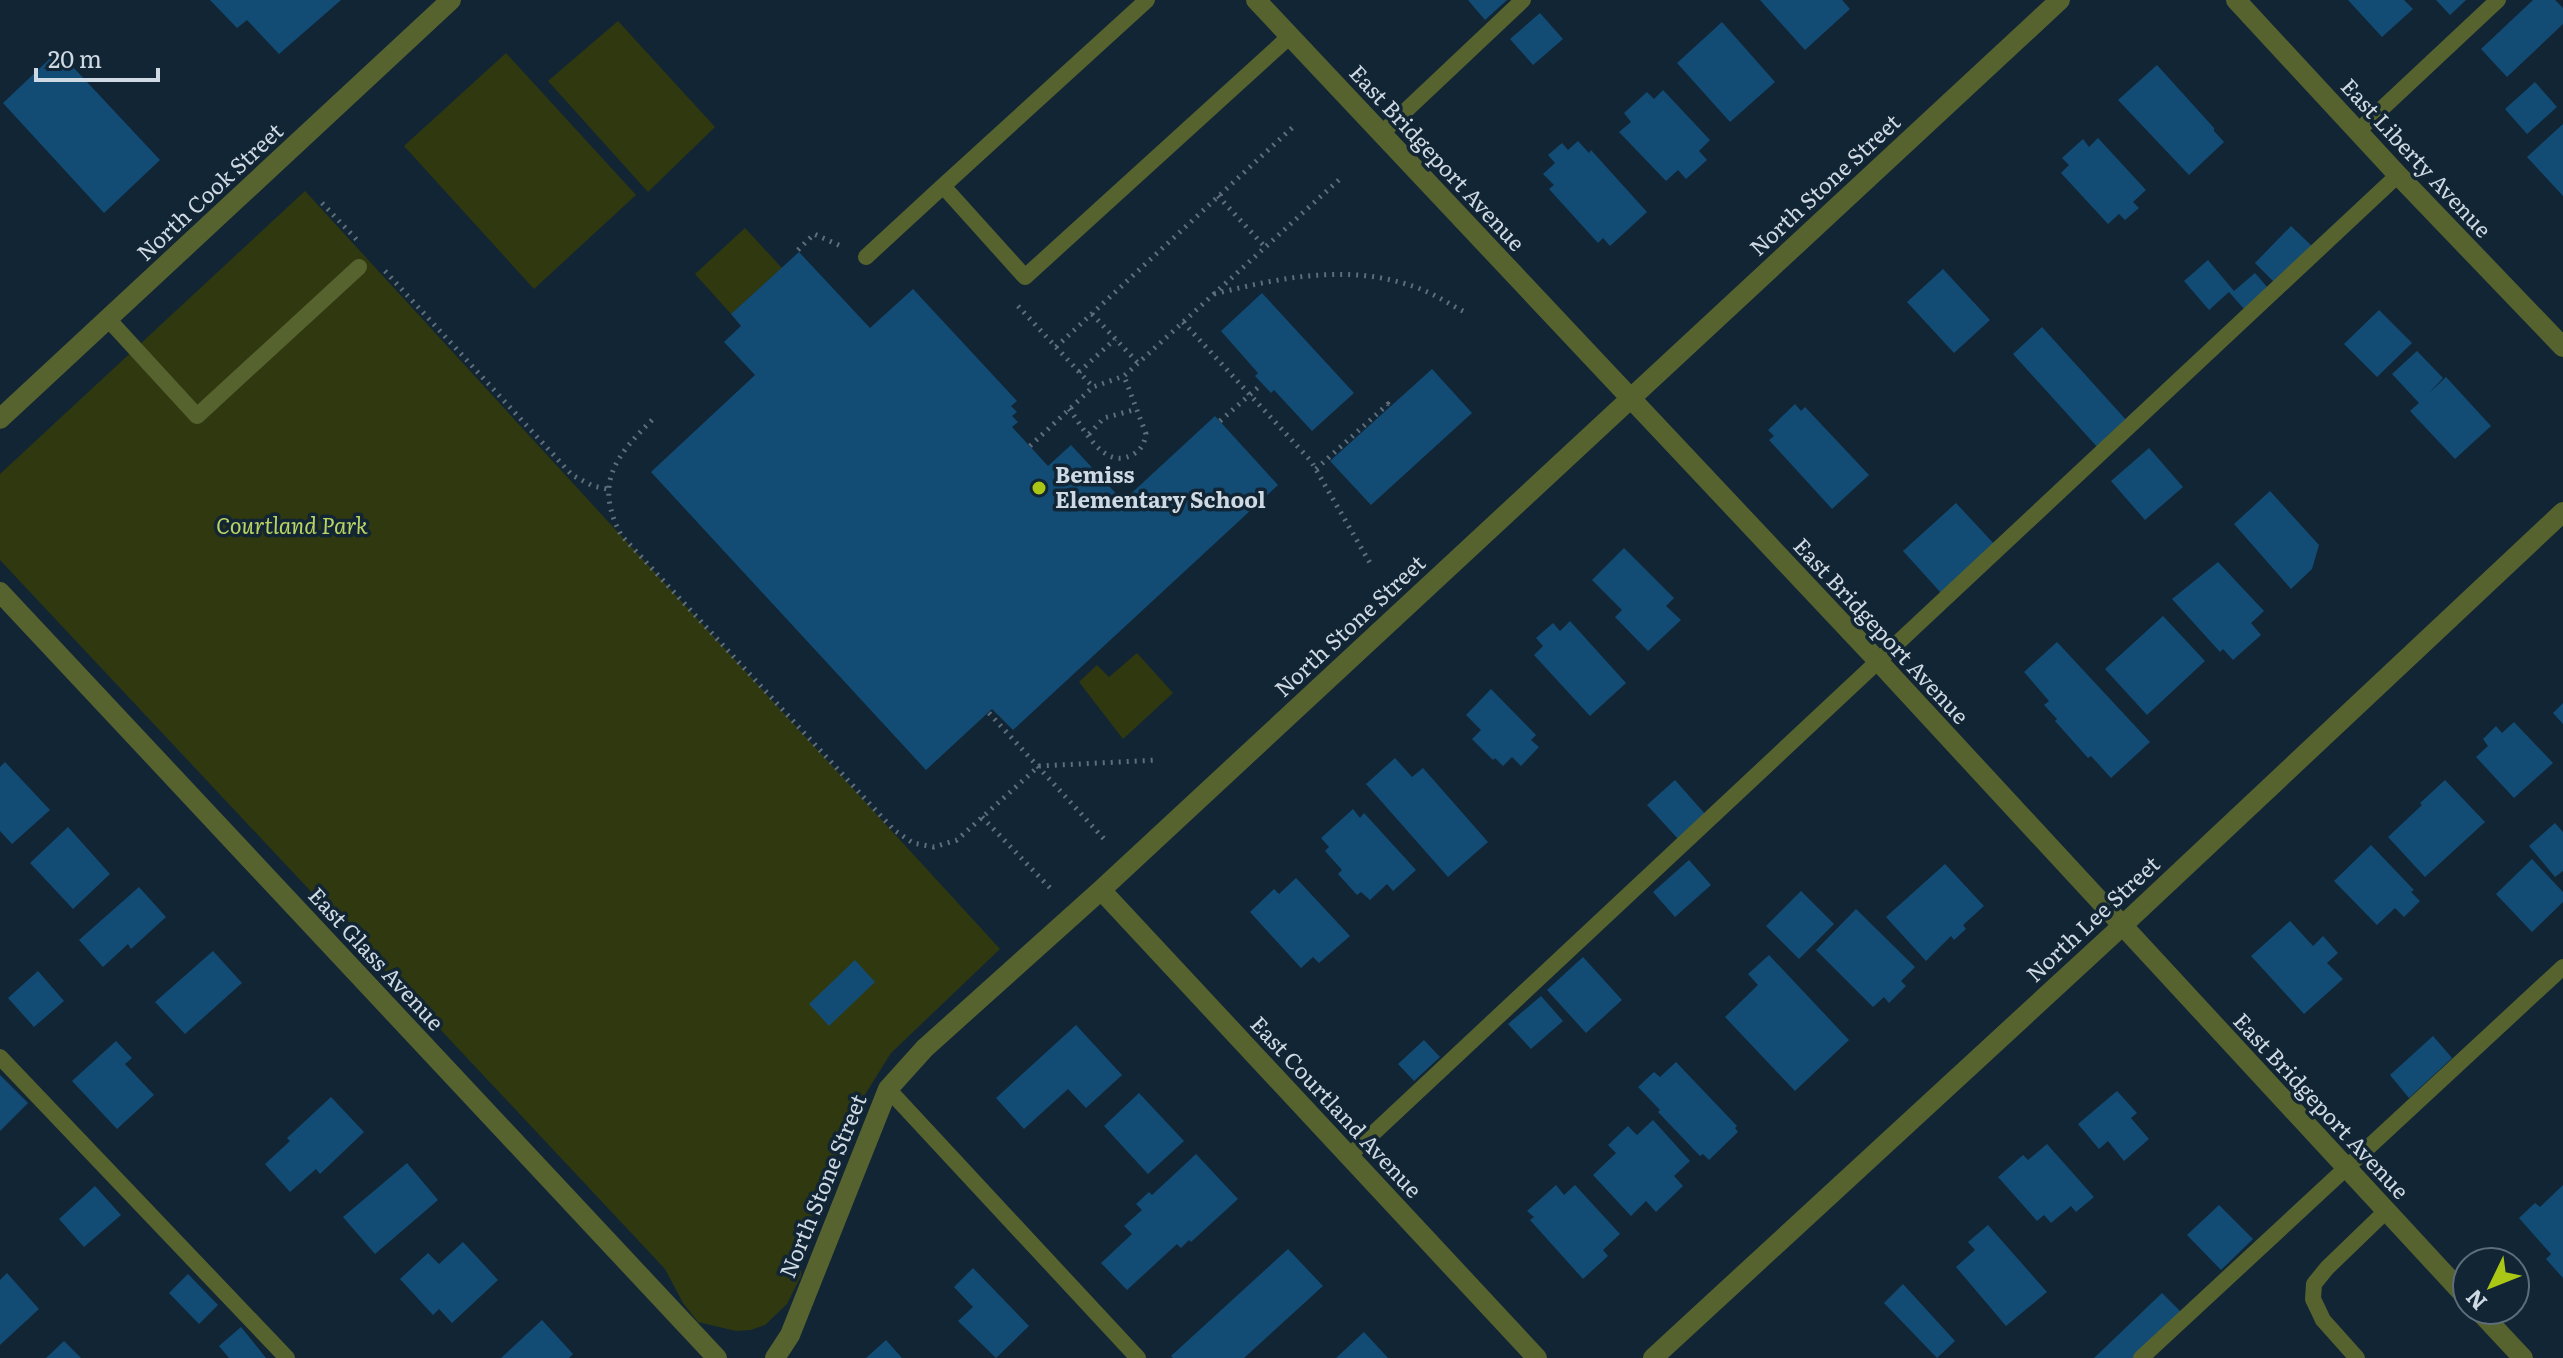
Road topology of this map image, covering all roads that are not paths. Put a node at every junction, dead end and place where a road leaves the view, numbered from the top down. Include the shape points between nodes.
1 (451, 0) edge
2 (1147, 0) edge
3 (1256, 0) edge
4 (1523, 0) edge
5 (2060, 0) edge
6 (2236, 0) edge
7 (2498, 0) edge
8 (1289, 37) junction
9 (2358, 131) junction
10 (1382, 133) junction
11 (2398, 175) junction
12 (943, 186) junction
13 (866, 257) road end
14 (359, 267) dead end
15 (108, 319) junction
16 (2563, 347) edge
17 (1629, 399) junction
18 (0, 419) edge
19 (2563, 512) edge
20 (0, 592) edge
21 (1878, 661) junction
22 (1101, 890) junction
23 (2122, 926) junction
24 (2563, 967) edge
25 (0, 1057) edge
26 (888, 1089) junction
27 (1349, 1156) junction
28 (2345, 1167) junction
29 (2386, 1211) junction
30 (2451, 1281) edge
31 (2493, 1326) edge
32 (287, 1358) edge
33 (717, 1358) edge
34 (775, 1358) edge
35 (1138, 1358) edge
36 (1537, 1358) edge
37 (1653, 1358) edge
38 (2141, 1358) edge
39 (2357, 1358) edge
40 (2523, 1358) edge

1 - 15 street, North Cook Street
2 - 12 lane
3 - 8 street, East Bridgeport Avenue
4 - 10 lane
5 - 17 street, North Stone Street
6 - 9 street, East Liberty Avenue
7 - 9 lane
8 - 10 street, East Bridgeport Avenue
8 - 12 lane via 1025,277
9 - 11 street, East Liberty Avenue
10 - 17 street, East Bridgeport Avenue
11 - 16 street, East Liberty Avenue
11 - 21 lane
12 - 13 lane
14 - 15 lane via 197,416
15 - 18 street, North Cook Street
17 - 21 street, East Bridgeport Avenue
17 - 22 street, North Stone Street
19 - 23 street, North Lee Street
20 - 33 street, East Glass Avenue
21 - 23 street, East Bridgeport Avenue
21 - 27 lane
22 - 26 street, North Stone Street via 925,1048
22 - 27 street, East Courtland Avenue
23 - 28 street, East Bridgeport Avenue
23 - 37 street, North Lee Street
24 - 28 lane
25 - 32 lane
26 - 34 street, North Stone Street via 790,1335
26 - 35 lane
27 - 36 street, East Courtland Avenue
28 - 29 street, East Bridgeport Avenue
28 - 38 lane
29 - 30 street, East Bridgeport Avenue
29 - 39 lane via 2314,1284 2313,1299 2323,1320
31 - 40 street

